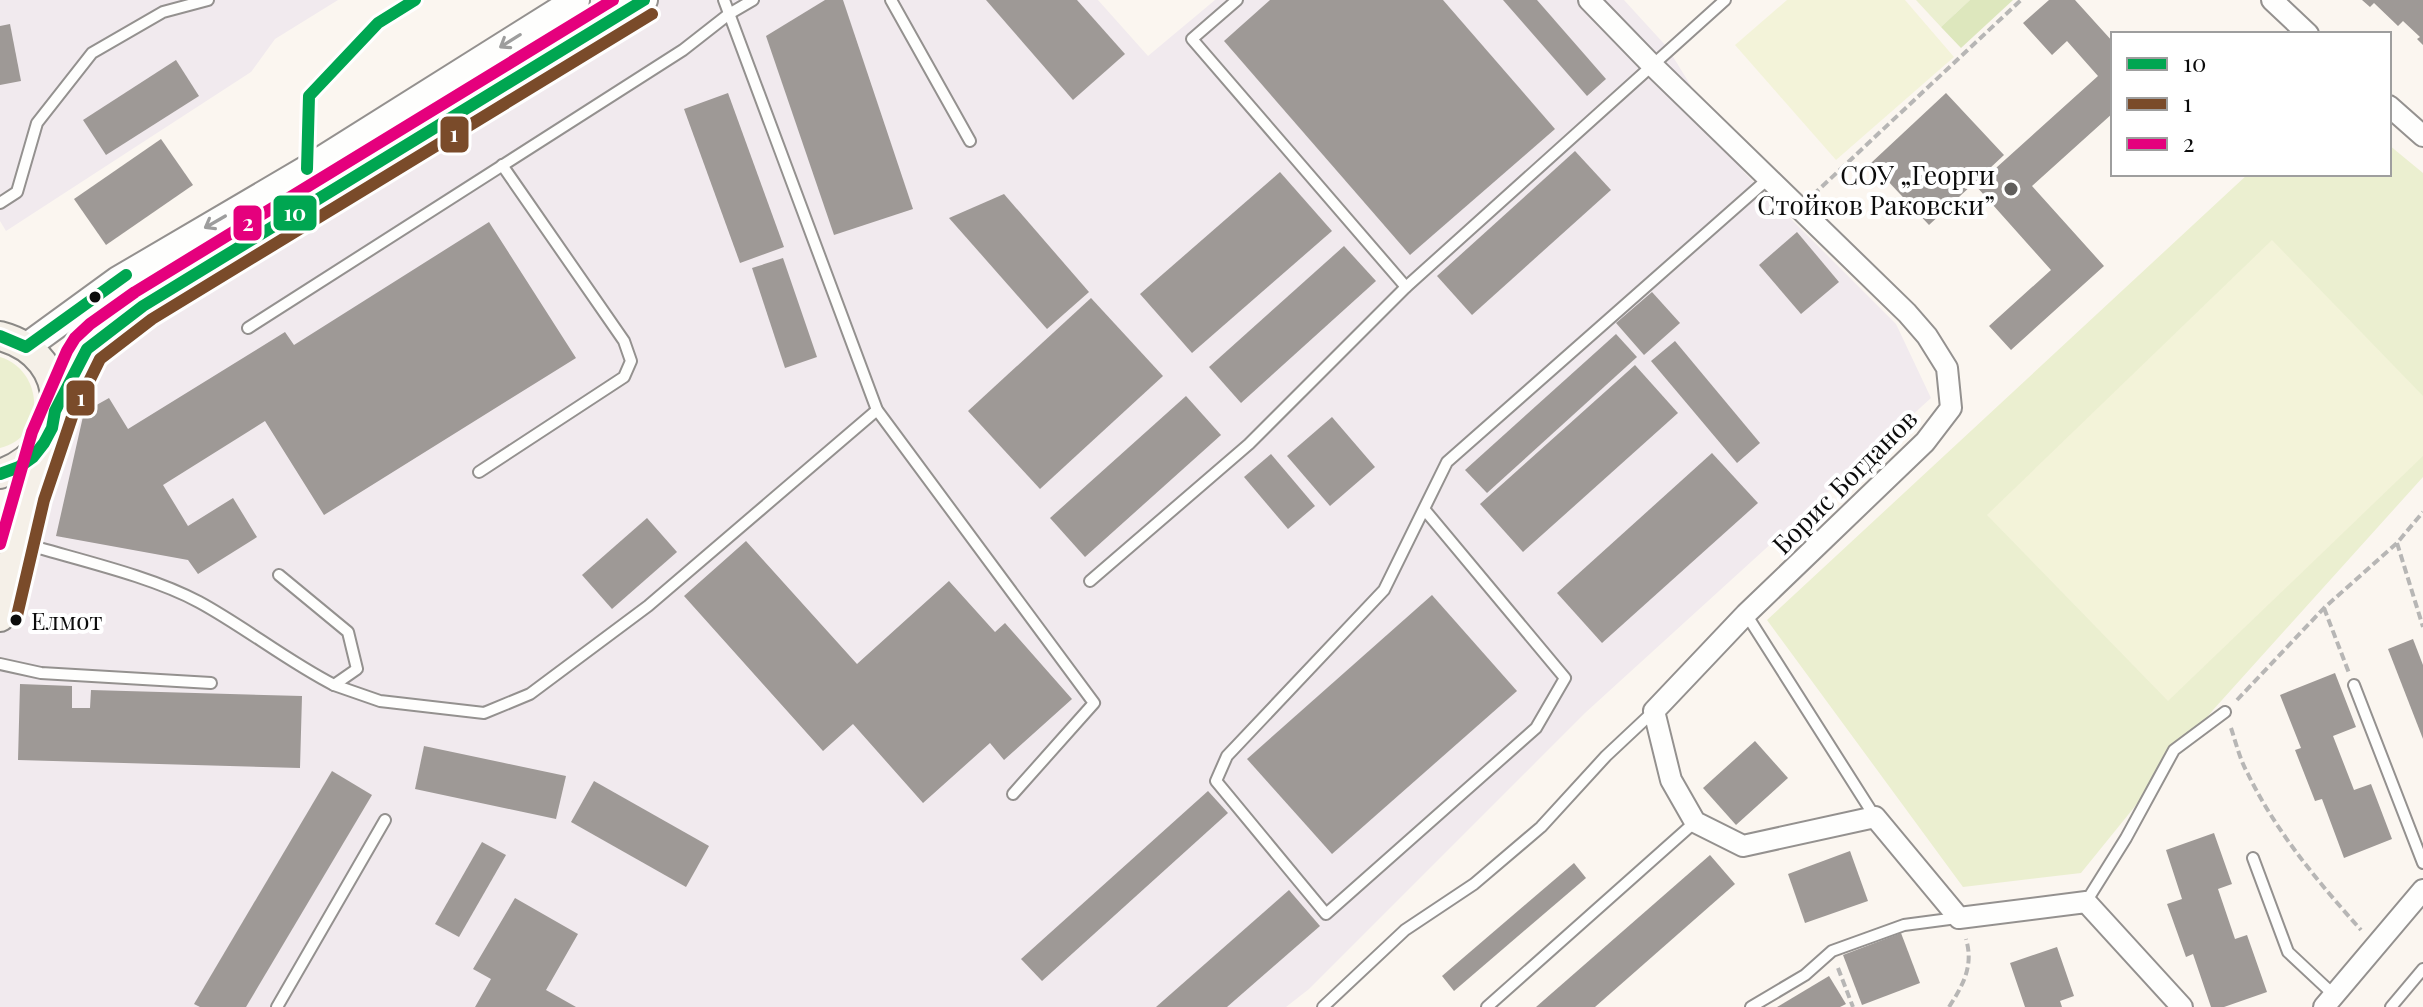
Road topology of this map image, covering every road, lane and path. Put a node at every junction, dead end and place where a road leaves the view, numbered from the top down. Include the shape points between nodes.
1 (208, 0) edge
2 (415, 0) edge
3 (576, 0) edge
4 (644, 0) edge
5 (724, 0) edge
6 (753, 0) edge
7 (891, 0) edge
8 (1237, 0) edge
9 (1589, 0) edge
10 (1725, 0) edge
11 (2021, 0) edge
12 (2272, 0) edge
13 (729, 14) junction
14 (2306, 32) edge
15 (1652, 65) junction
16 (2391, 108) edge
17 (2423, 136) edge
18 (970, 141) dead end
19 (502, 165) junction
20 (307, 169) junction
21 (1769, 178) junction
22 (0, 203) edge
23 (1800, 208) junction
24 (1406, 287) junction
25 (248, 328) dead end
26 (0, 336) edge
27 (26, 347) junction
28 (877, 410) junction
29 (55, 411) junction
30 (44, 443) junction
31 (479, 472) dead end
32 (0, 474) edge
33 (1424, 509) junction
34 (2423, 512) edge
35 (17, 542) junction
36 (2397, 543) junction
37 (279, 575) dead end
38 (1090, 581) dead end
39 (2324, 608) junction
40 (1746, 614) junction
41 (0, 617) edge
42 (2423, 627) edge
43 (0, 664) edge
44 (211, 683) dead end
45 (334, 685) junction
46 (2354, 685) joint
47 (1654, 711) junction
48 (2225, 712) junction
49 (1013, 794) dead end
50 (1875, 817) junction
51 (385, 820) dead end
52 (1695, 822) junction
53 (2253, 858) dead end
54 (2423, 863) edge
55 (2423, 890) edge
56 (2086, 902) junction
57 (1959, 918) junction
58 (2376, 947) junction
59 (1832, 951) junction
60 (2423, 969) edge
61 (2329, 1001) edge
62 (277, 1007) edge
63 (1323, 1007) edge
64 (1487, 1007) edge
65 (1751, 1007) edge
66 (1853, 1007) edge
67 (1949, 1007) edge
68 (2182, 1007) edge
69 (2391, 1007) edge

1 - 22 lane via 163,12 92,53 37,123 17,192
2 - 20 lane via 378,23 309,96
3 -> 20 street
4 - 29 street via 143,306 87,349
5 - 13 lane
6 - 13 lane
7 - 18 lane
8 - 24 lane via 1192,39
9 - 15 street, Борис Богданов
10 - 15 lane
11 - 23 path
12 - 14 street
13 - 19 lane via 683,50
13 - 28 lane
15 - 21 street, Борис Богданов
15 - 24 lane
16 - 17 street
19 - 25 lane
19 - 31 lane via 624,341 631,361 624,377
20 -> 27 street via 118,280
21 - 23 street, Борис Богданов
21 - 33 lane via 1447,462
23 - 40 street, Борис Богданов via 1927,336 1947,368 1951,408 1925,442
24 - 38 lane via 1249,444
26 - 27 main road
27 - 29 main road via 51,380
28 - 45 lane via 648,606 530,694 484,713 380,701
28 - 49 lane via 1094,703
29 - 30 main road
30 - 32 main road via 19,467
30 - 35 main road
33 - 33 lane via 1565,678 1536,728 1326,914 1216,781 1227,756 1384,590
34 - 36 path
35 - 41 main road
35 - 45 lane via 198,601
36 - 39 path
36 - 42 path
37 - 45 lane via 348,632 357,669
39 - 46 path
39 - 48 path
40 - 47 street, Борис Богданов
40 - 50 lane
43 - 44 lane via 41,673
46 - 54 lane
47 - 52 street via 1671,780
47 - 63 lane via 1541,827 1474,884 1405,930
48 - 56 lane via 2174,750
48 - 58 path via 2247,774 2278,824 2315,878
50 - 52 street via 1743,846
50 - 57 street
51 - 62 lane
52 - 64 lane
53 - 61 lane via 2288,952
55 - 58 street
56 - 57 street
56 - 68 street
57 - 59 lane via 1904,925
57 - 67 path via 1970,954 1965,981
58 - 61 street
59 - 65 lane via 1805,975
59 - 66 path
60 - 69 lane

